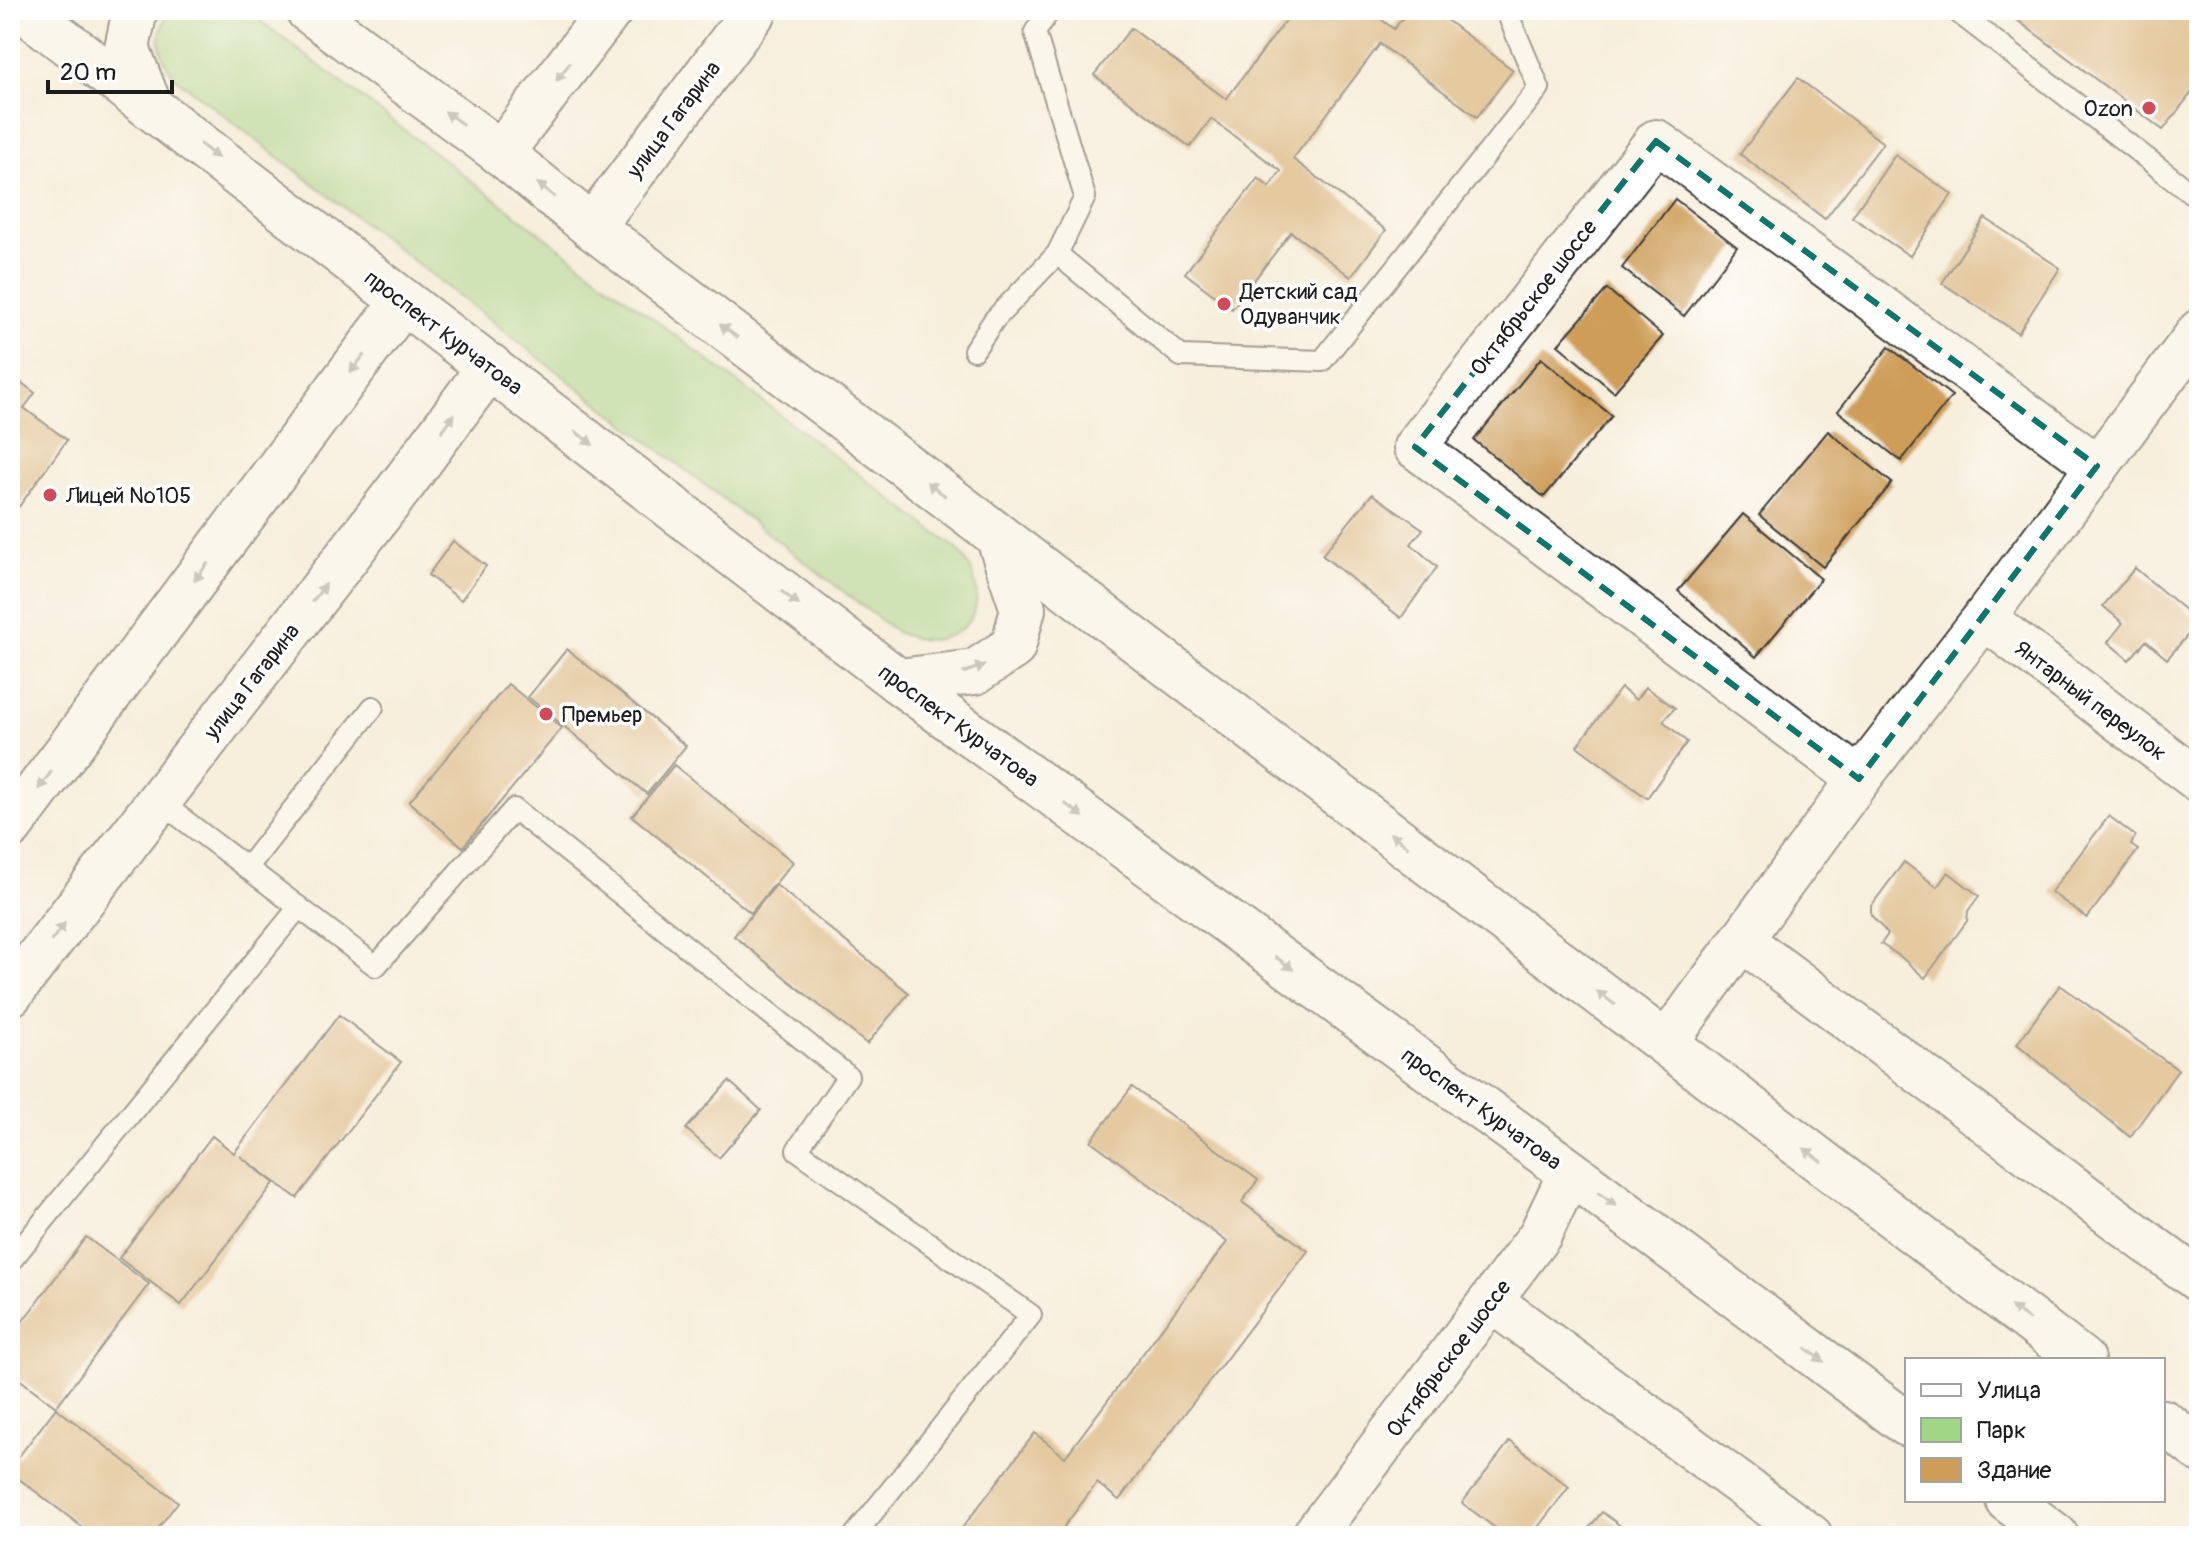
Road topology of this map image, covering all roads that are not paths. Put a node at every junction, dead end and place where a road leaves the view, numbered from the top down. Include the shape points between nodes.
1 (24, 10) edge
2 (135, 10) edge
3 (610, 10) edge
4 (755, 10) edge
5 (1050, 10) edge
6 (1506, 10) edge
7 (1955, 10) edge
8 (323, 17) edge
9 (148, 102) junction
10 (501, 153) junction
11 (2199, 199) edge
12 (592, 227) junction
13 (1057, 254) junction
14 (403, 302) junction
15 (2199, 331) edge
16 (974, 350) dead end
17 (490, 366) junction
18 (2097, 466) junction
19 (998, 536) junction
20 (1984, 618) junction
21 (898, 681) junction
22 (373, 707) dead end
23 (1859, 779) junction
24 (2199, 781) edge
25 (159, 801) junction
26 (10, 827) edge
27 (247, 868) junction
28 (299, 907) junction
29 (1743, 941) junction
30 (10, 994) edge
31 (1666, 1043) junction
32 (1570, 1172) junction
33 (10, 1262) edge
34 (2199, 1281) edge
35 (1491, 1301) junction
36 (2079, 1358) edge
37 (1905, 1423) edge
38 (2165, 1424) edge
39 (2199, 1449) edge
40 (2011, 1502) edge
41 (854, 1536) edge
42 (1313, 1536) edge
43 (1811, 1536) edge
44 (2056, 1536) edge

1 - 9 main road, проспект Курчатова
2 - 9 main road via 127,48
3 -> 10 main road
4 - 12 main road, улица Гагарина
5 - 13 lane via 1035,32 1085,197
6 - 13 lane via 1539,88 1322,361 1181,356
7 - 11 lane
10 -> 8 main road
9 -> 14 main road, проспект Курчатова
12 -> 10 main road
19 -> 12 main road
13 - 16 lane via 994,320
14 - 17 main road, проспект Курчатова
14 -> 26 main road
15 - 18 street
17 -> 21 main road, проспект Курчатова
25 -> 17 main road, улица Гагарина
18 - 20 street
18 - 23 street, Октябрьское шоссе via 1656,141 1415,447
21 -> 19 main road via 975,672 1013,647 1023,609
31 -> 19 main road
20 - 23 street
20 - 24 street, Янтарный переулок
21 -> 32 main road, проспект Курчатова
22 - 27 lane
23 - 29 street
25 - 27 lane
30 -> 25 main road, улица Гагарина
27 - 28 lane
28 - 33 lane
28 - 41 lane via 376,966 514,809 848,1076 797,1150 1031,1315
29 - 31 street
29 - 34 street
36 -> 31 main road
32 - 35 street, Октябрьское шоссе via 1540,1235
32 -> 37 main road, проспект Курчатова
35 - 42 street, Октябрьское шоссе
35 - 43 street
38 - 39 main road
40 - 44 main road

